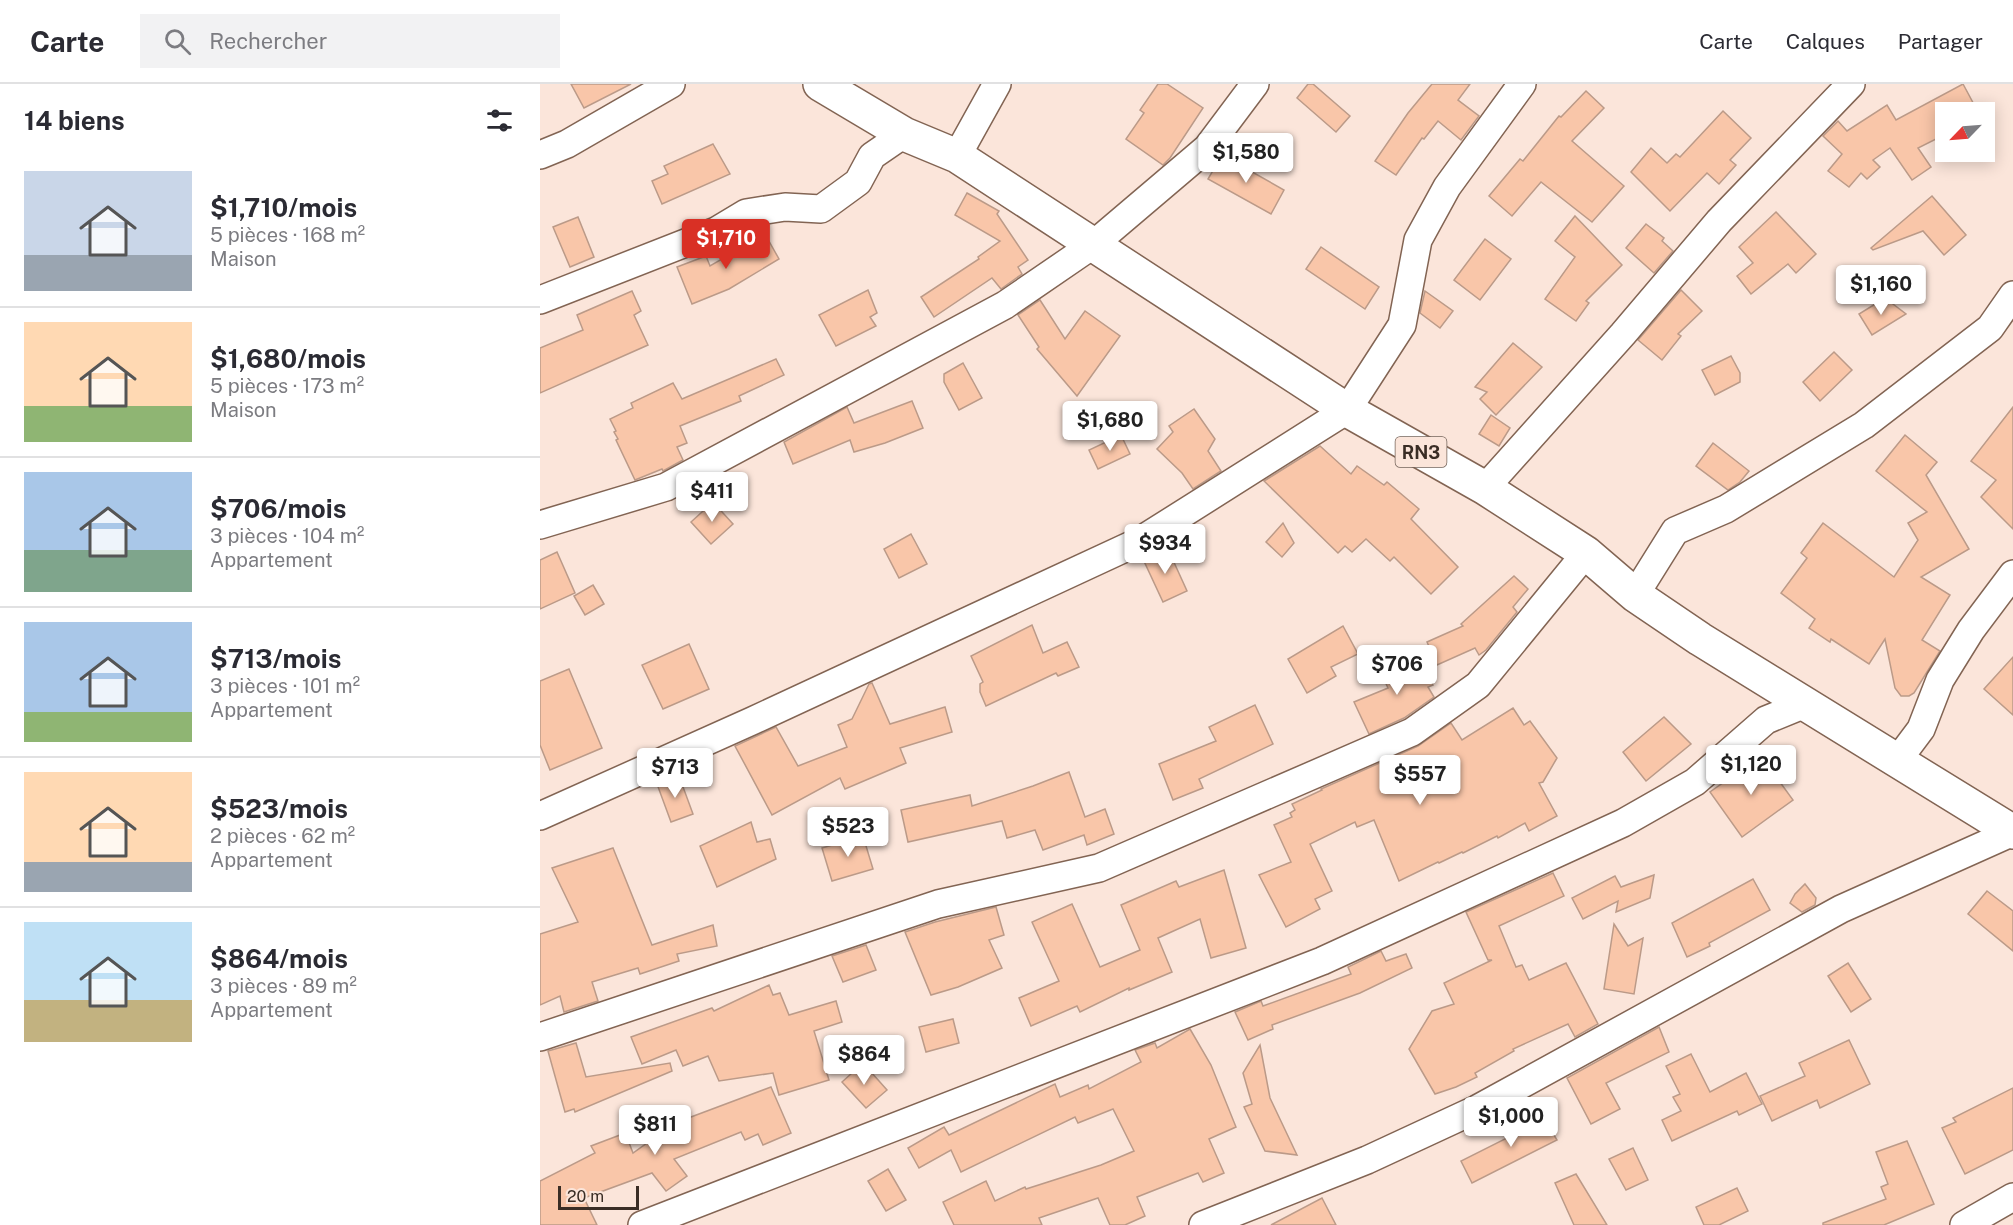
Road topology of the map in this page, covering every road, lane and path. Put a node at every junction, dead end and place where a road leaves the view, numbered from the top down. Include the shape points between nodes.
1 (671, 84) edge
2 (820, 84) edge
3 (997, 84) edge
4 (1256, 84) edge
5 (1522, 84) edge
6 (1851, 84) edge
7 (904, 134) junction
8 (540, 155) edge
9 (957, 156) junction
10 (1094, 244) junction
11 (2013, 296) edge
12 (540, 300) edge
13 (1347, 410) junction
14 (1485, 488) junction
15 (540, 525) edge
16 (1586, 553) junction
17 (2013, 574) edge
18 (1635, 595) junction
19 (1771, 682) junction
20 (1805, 704) junction
21 (1767, 720) junction
22 (1897, 761) junction
23 (1976, 808) junction
24 (540, 816) edge
25 (2013, 832) edge
26 (1962, 854) junction
27 (540, 1037) edge
28 (2013, 1197) edge
29 (642, 1225) edge
30 (1203, 1225) edge
31 (1964, 1225) edge

1 - 8 street via 567,144
2 - 7 highway, RN3
3 - 9 street
4 - 10 street via 1207,148
5 - 13 street via 1447,187 1418,240 1402,325
6 - 14 street via 1719,221
7 - 9 highway, RN3
7 - 12 street via 872,156 858,182 821,209 786,207 746,213 716,231
9 - 10 highway, RN3
10 - 13 highway, RN3
10 - 15 street via 1005,305 666,487
11 - 18 street via 1990,328 1864,425 1726,509 1676,531
13 - 14 highway, RN3
13 - 24 street via 1138,542
14 - 16 highway, RN3
16 - 18 highway, RN3
16 - 27 street via 1478,685 1412,732 1099,867 938,904
17 - 22 street via 1971,630 1940,680 1922,729
18 - 19 highway, RN3
19 - 20 highway, RN3
19 - 21 street
20 - 21 street
20 - 22 highway, RN3
21 - 29 street via 1695,782 1623,823 1322,961
22 - 23 highway, RN3
23 - 25 highway, RN3
23 - 26 street
25 - 26 street
26 - 30 street via 1841,909 1477,1108 1367,1160
28 - 31 street

